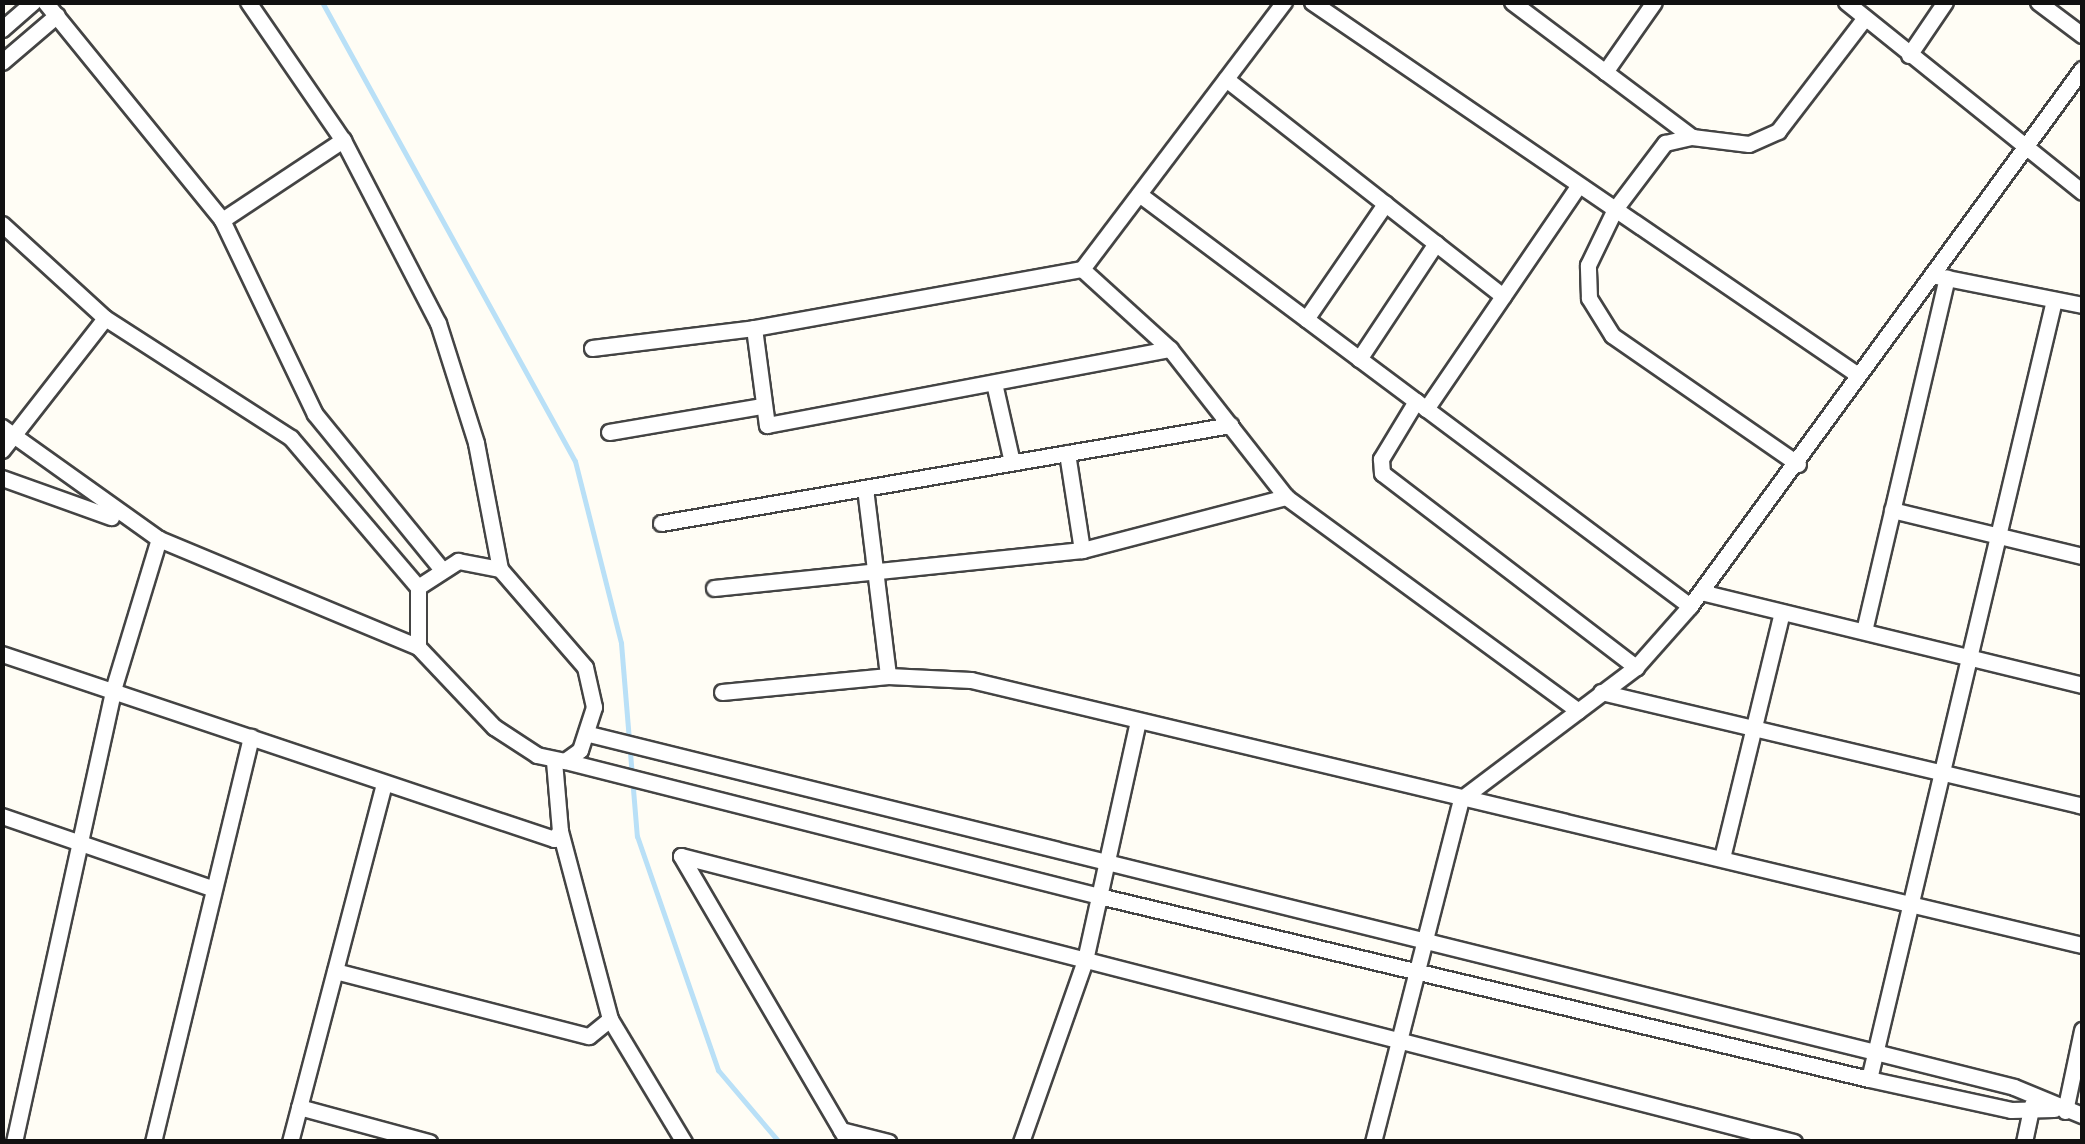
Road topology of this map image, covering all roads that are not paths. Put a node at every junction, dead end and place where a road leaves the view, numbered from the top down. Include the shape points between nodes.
1 (33, 2) edge
2 (44, 2) edge
3 (248, 2) edge
4 (1284, 2) edge
5 (1312, 2) edge
6 (1512, 2) edge
7 (1654, 2) edge
8 (1846, 2) edge
9 (1945, 2) edge
10 (2038, 2) edge
11 (57, 14) junction
12 (1864, 19) junction
13 (2, 29) edge
14 (2082, 35) edge
15 (1909, 55) junction
16 (2, 62) edge
17 (2082, 69) edge
18 (1605, 72) junction
19 (1226, 80) junction
20 (1692, 137) junction
21 (343, 140) junction
22 (2026, 148) junction
23 (1578, 184) junction
24 (2082, 192) edge
25 (1140, 194) junction
26 (1384, 204) junction
27 (1615, 209) junction
28 (222, 220) junction
29 (2, 224) edge
30 (1436, 244) junction
31 (1082, 269) junction
32 (1940, 277) junction
33 (1503, 296) junction
34 (2054, 300) junction
35 (2082, 304) edge
36 (105, 318) junction
37 (1306, 319) junction
38 (754, 328) junction
39 (592, 348) dead end
40 (1170, 348) junction
41 (1360, 359) junction
42 (1858, 375) junction
43 (994, 383) junction
44 (1421, 405) junction
45 (761, 406) junction
46 (315, 414) junction
47 (1231, 425) junction
48 (609, 432) dead end
49 (6, 438) edge
50 (291, 438) junction
51 (1067, 453) junction
52 (1012, 462) junction
53 (1798, 464) junction
54 (2, 478) edge
55 (864, 488) junction
56 (1286, 497) junction
57 (1892, 510) junction
58 (129, 523) junction
59 (661, 523) dead end
60 (1998, 535) junction
61 (159, 539) junction
62 (1082, 550) junction
63 (2082, 556) edge
64 (440, 567) junction
65 (500, 569) junction
66 (875, 573) junction
67 (418, 587) junction
68 (714, 588) dead end
69 (1701, 592) junction
70 (1690, 606) junction
71 (1782, 612) junction
72 (1864, 631) junction
73 (418, 648) junction
74 (2, 654) edge
75 (1969, 657) junction
76 (1636, 666) junction
77 (888, 676) junction
78 (2081, 679) edge
79 (113, 690) junction
80 (722, 692) dead end
81 (1601, 692) junction
82 (1578, 710) junction
83 (1138, 721) junction
84 (1751, 727) junction
85 (588, 734) junction
86 (251, 737) junction
87 (560, 761) junction
88 (1942, 772) junction
89 (384, 783) junction
90 (1461, 799) junction
91 (2082, 806) edge
92 (2, 816) edge
93 (560, 831) junction
94 (76, 842) junction
95 (1722, 858) junction
96 (1106, 867) junction
97 (211, 888) junction
98 (1099, 896) junction
99 (1911, 900) junction
100 (1423, 942) junction
101 (2082, 946) edge
102 (1085, 960) junction
103 (1416, 970) junction
104 (335, 971) junction
105 (610, 1019) junction
106 (2082, 1030) edge
107 (1397, 1041) junction
108 (1875, 1052) junction
109 (1868, 1079) junction
110 (2032, 1104) junction
111 (300, 1107) junction
112 (2059, 1110) junction
113 (2082, 1115) edge
114 (844, 1136) edge
115 (14, 1142) edge
116 (153, 1142) edge
117 (290, 1142) edge
118 (429, 1142) edge
119 (684, 1142) edge
120 (888, 1142) edge
121 (1021, 1142) edge
122 (1373, 1142) edge
123 (1794, 1142) edge
124 (2024, 1142) edge

1 - 13 street
2 - 11 street
3 - 21 street
4 - 19 street
5 - 23 street
6 - 18 street
7 - 18 street
8 - 12 street
9 - 15 street
10 - 14 street
11 - 16 street
11 - 28 street
12 - 15 street
12 - 20 street via 1778,131 1749,144
15 - 22 street
17 - 22 street
18 - 20 street
19 - 25 street
19 - 26 street
20 - 27 street via 1665,144
21 - 28 street
21 - 65 street via 438,323 476,443
22 - 24 street
22 - 32 street
23 - 27 street
23 - 33 street
25 - 31 street
25 - 37 street
26 - 30 street
26 - 37 street
27 - 42 street
27 - 53 street via 1588,265 1589,298 1612,334
28 - 46 street
29 - 36 street
30 - 33 street
30 - 41 street
31 - 38 street
31 - 40 street
32 - 34 street
32 - 42 street
32 - 57 street
33 - 44 street
34 - 35 street
34 - 60 street
36 - 49 street
36 - 50 street
37 - 41 street
38 - 39 street
38 - 45 street
40 - 43 street
40 - 47 street
41 - 44 street
42 - 53 street
43 - 45 street via 795,423 766,425
43 - 52 street
44 - 70 street
44 - 76 street via 1381,459 1382,473
45 - 48 street
46 - 50 street
46 - 64 street
47 - 51 street
47 - 56 street
49 - 58 street
50 - 67 street
51 - 52 street
51 - 62 street
52 - 55 street
53 - 69 street
54 - 58 street
55 - 59 street
55 - 66 street
56 - 62 street
56 - 82 street
57 - 60 street
57 - 72 street
58 - 61 street
60 - 63 street
60 - 75 street
61 - 73 street
61 - 79 street
62 - 66 street
64 - 65 street via 458,561
64 - 67 street
65 - 85 street via 585,667 594,706
66 - 68 street
66 - 77 street
67 - 73 street
69 - 70 street
69 - 71 street
70 - 76 street
71 - 72 street
71 - 84 street
72 - 75 street
73 - 87 street via 494,728
74 - 79 street
75 - 78 street
75 - 88 street
76 - 81 street
77 - 80 street
77 - 83 street via 970,680
79 - 86 street
79 - 94 street
81 - 82 street
81 - 84 street
82 - 90 street
83 - 90 street
83 - 96 street
84 - 88 street
84 - 95 street
85 - 87 street
85 - 96 street
86 - 89 street
86 - 97 street
87 - 93 street
87 - 98 street
88 - 91 street
88 - 99 street
89 - 93 street via 548,839
89 - 104 street
90 - 95 street
90 - 100 street
92 - 94 street
93 - 105 street
94 - 97 street
94 - 115 street
95 - 99 street
96 - 98 street
96 - 100 street
97 - 116 street
98 - 102 street
98 - 103 street
99 - 101 street
99 - 108 street
100 - 103 street
100 - 108 street
102 - 107 street
102 - 114 street via 681,856
102 - 121 street
103 - 107 street
103 - 109 street
104 - 105 street via 589,1036
104 - 111 street
105 - 119 street
106 - 112 street
107 - 122 street
107 - 123 street
108 - 109 street
108 - 110 street
109 - 110 street
110 - 112 street
110 - 124 street
111 - 117 street
111 - 118 street
112 - 113 street
114 - 120 street

